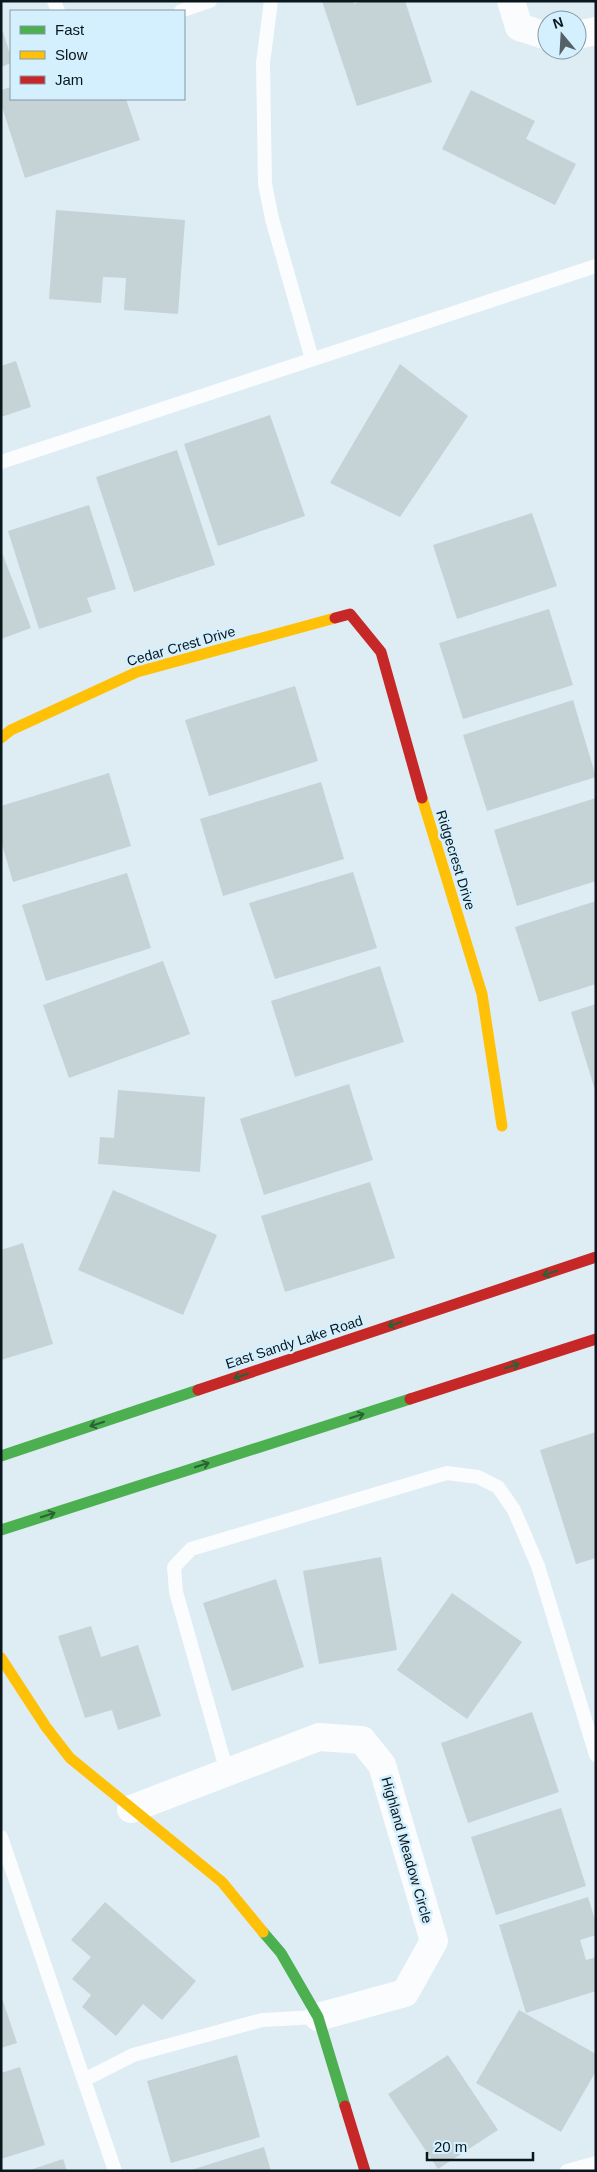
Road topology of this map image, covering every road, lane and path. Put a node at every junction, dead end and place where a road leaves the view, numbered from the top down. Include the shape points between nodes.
1 (210, 1) edge
2 (270, 1) edge
3 (511, 1) edge
4 (184, 10) edge
5 (537, 33) edge
6 (596, 266) edge
7 (312, 359) junction
8 (1, 462) edge
9 (350, 614) joint
10 (1, 738) edge
11 (502, 1126) dead end
12 (596, 1257) edge
13 (596, 1339) edge
14 (1, 1456) edge
15 (1, 1530) edge
16 (1, 1658) edge
17 (596, 1755) edge
18 (227, 1772) junction
19 (131, 1809) junction
20 (1, 1837) edge
21 (318, 2017) junction
22 (86, 2080) junction
23 (596, 2163) edge
24 (115, 2171) edge
25 (365, 2171) edge
26 (567, 2171) edge

1 - 4 lane
2 - 7 lane via 263,63 265,184
3 - 5 street via 519,27
6 - 7 lane
7 - 8 lane
9 - 10 street, Cedar Crest Drive via 137,672 11,730
9 - 11 street, Ridgecrest Drive via 381,652 424,807 482,994
12 -> 14 street, East Sandy Lake Road
15 -> 13 street
16 - 19 street via 70,1758
17 - 18 lane via 538,1566 514,1510 498,1487 478,1477 447,1473 190,1549 174,1567 176,1592
18 - 19 street, Highland Meadow Circle
18 - 21 street, Highland Meadow Circle via 319,1737 362,1740 382,1765 434,1941 406,1993
19 - 21 street via 222,1882 281,1953
20 - 22 lane
21 - 22 lane via 262,2020 133,2055
21 - 25 street
22 - 24 lane
23 - 26 lane

